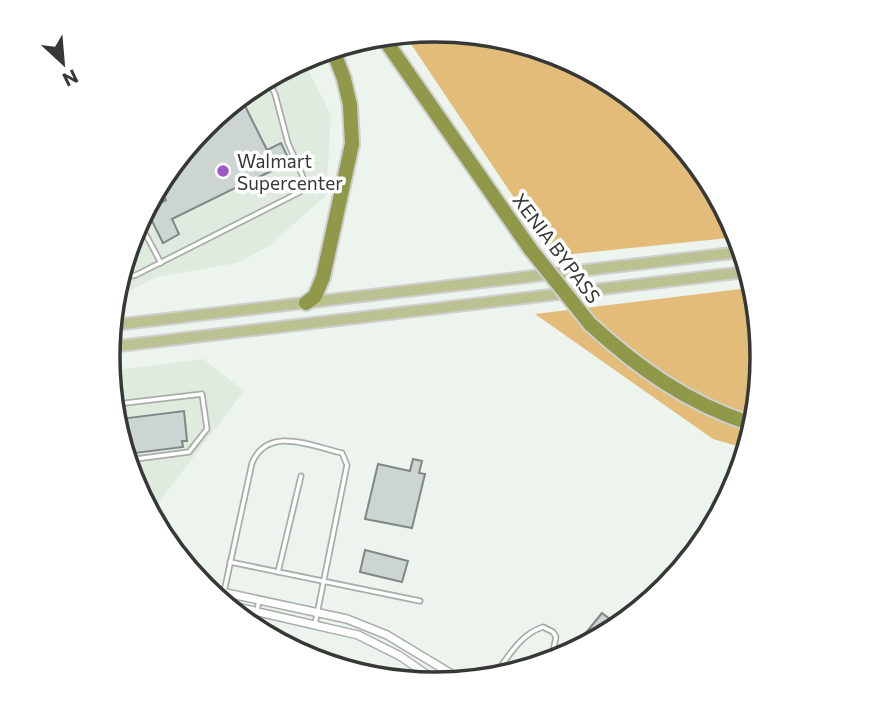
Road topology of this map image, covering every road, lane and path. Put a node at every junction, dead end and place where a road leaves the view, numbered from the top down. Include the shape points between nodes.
1 (389, 46) edge
2 (336, 58) edge
3 (272, 87) edge
4 (145, 234) edge
5 (732, 253) edge
6 (160, 263) junction
7 (738, 273) edge
8 (131, 276) edge
9 (306, 303) junction
10 (122, 324) edge
11 (121, 346) edge
12 (124, 403) edge
13 (743, 421) edge
14 (137, 459) edge
15 (300, 476) dead end
16 (230, 562) junction
17 (278, 572) junction
18 (324, 581) junction
19 (224, 591) edge
20 (230, 597) edge
21 (260, 600) junction
22 (420, 601) dead end
23 (245, 609) edge
24 (256, 611) junction
25 (317, 612) junction
26 (255, 616) edge
27 (315, 624) junction
28 (554, 649) edge
29 (503, 664) edge
30 (421, 671) edge
31 (447, 671) edge

1 - 13 highway, XENIA BYPASS, bridge via 531,250 590,324 668,386
2 - 9 highway via 350,105 352,144 323,277 315,296
3 - 6 lane via 304,186
4 - 6 lane
5 - 9 main road
6 - 8 lane
7 - 11 main road
9 - 10 main road
12 - 14 lane via 202,394 207,429 189,452
15 - 17 lane
16 - 17 lane
16 - 18 lane via 257,452 268,443 287,440 342,453 348,465
16 - 19 lane
17 - 18 lane
18 - 22 lane
18 - 25 lane
20 - 21 street
21 - 24 lane
21 - 25 street
23 - 24 street
24 - 26 lane
24 - 27 street
25 - 27 lane
25 - 31 street via 387,635
27 - 30 street via 381,645
28 - 29 lane via 553,632 543,627 533,630

